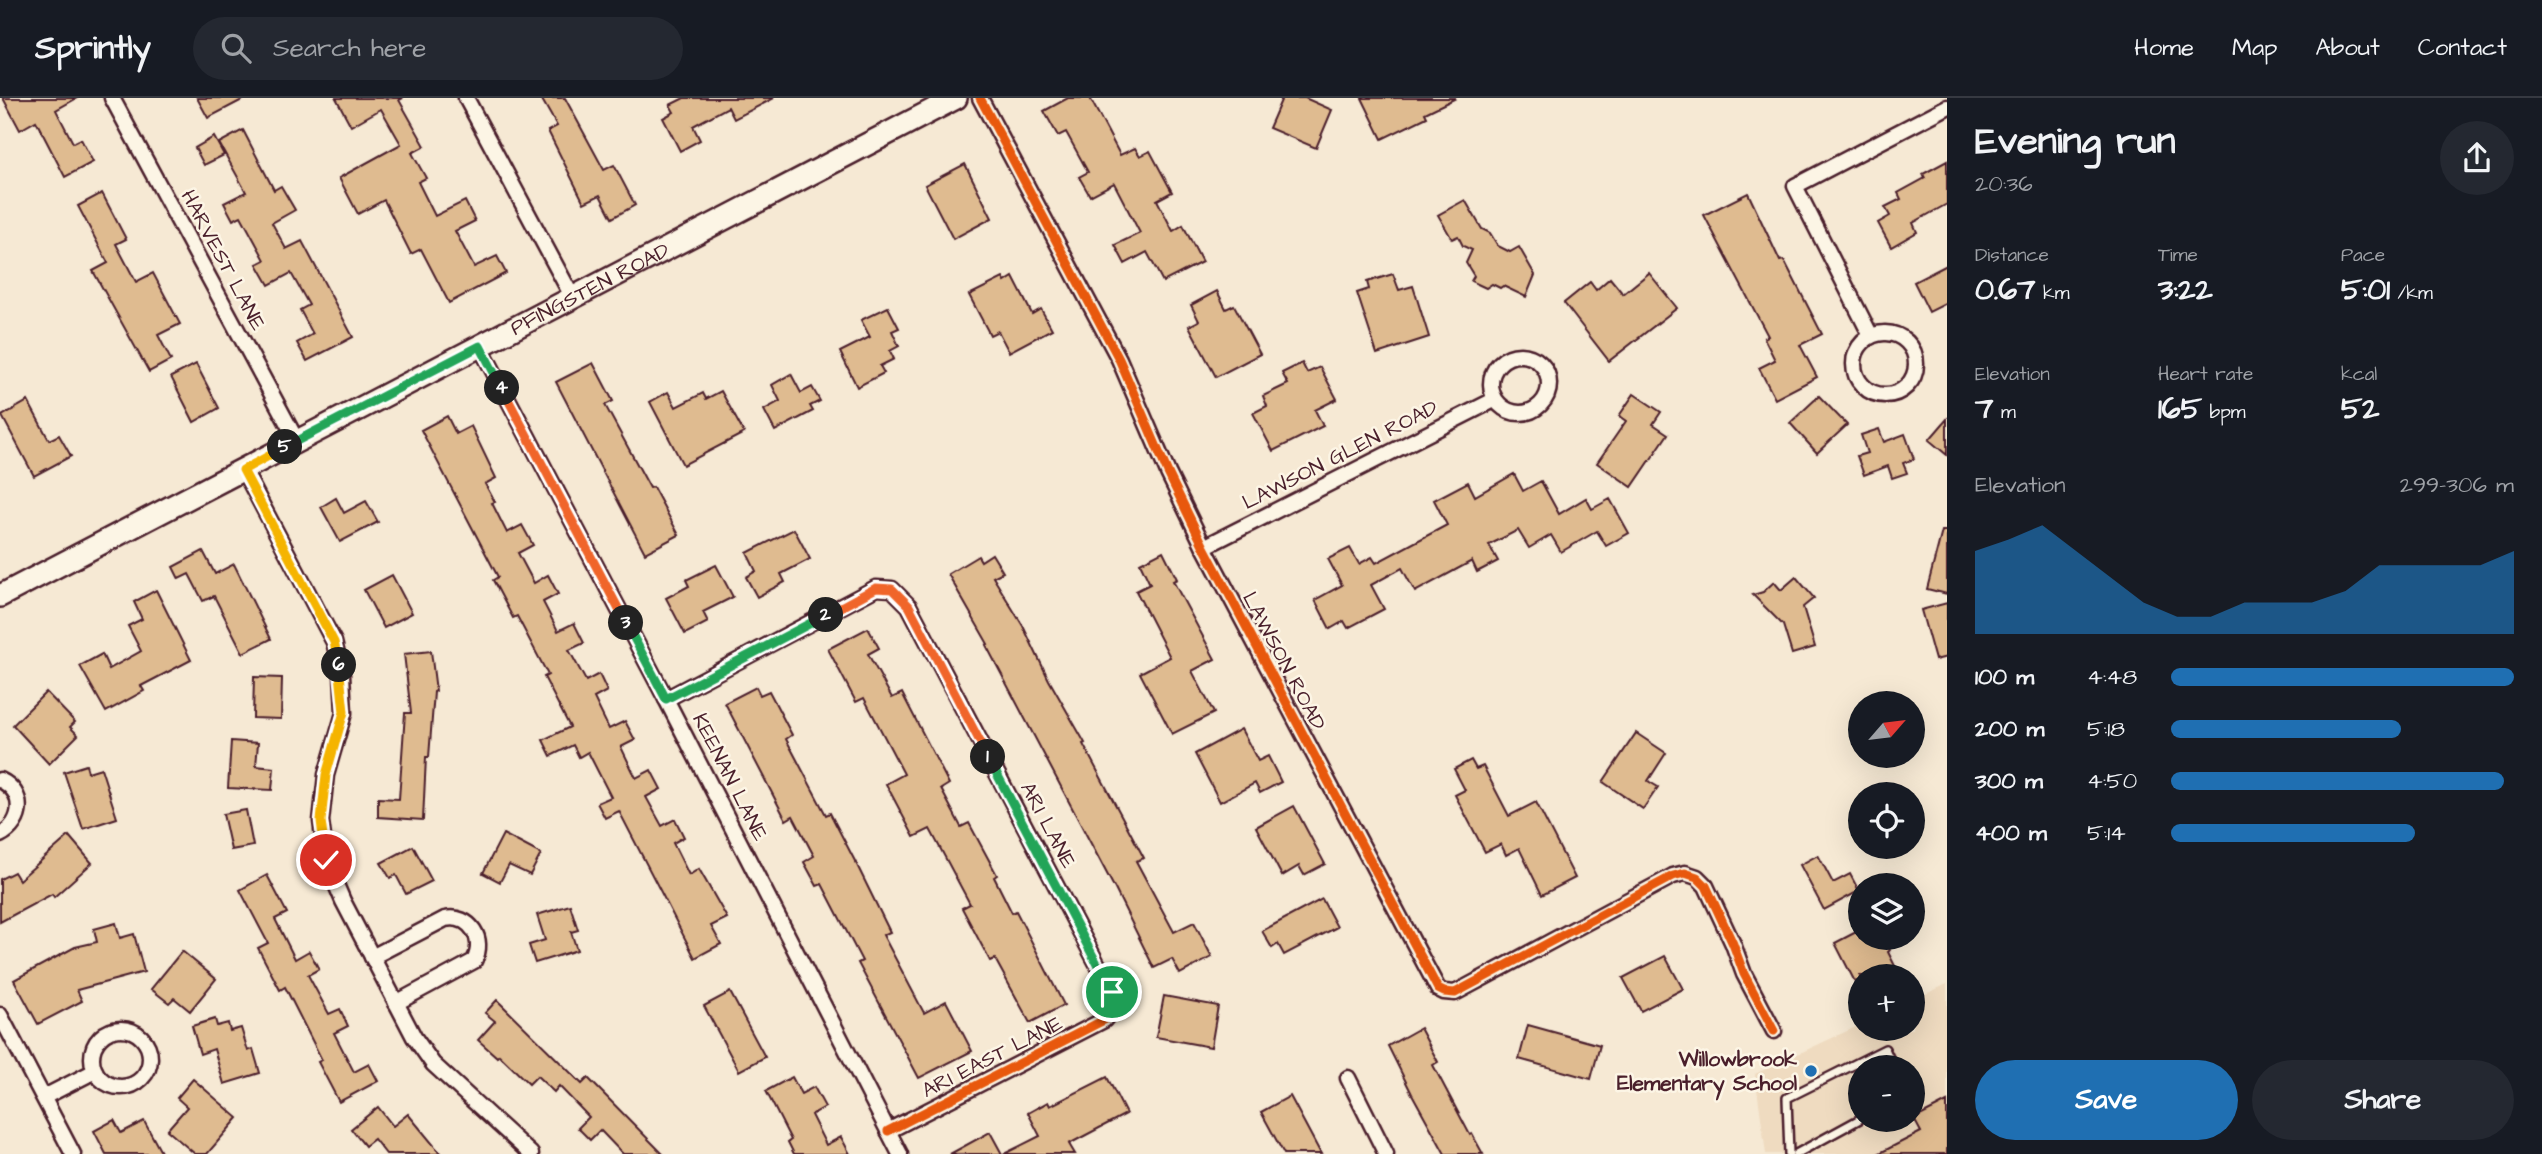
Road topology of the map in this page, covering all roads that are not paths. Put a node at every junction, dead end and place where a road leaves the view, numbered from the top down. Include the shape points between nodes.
1 (112, 98) edge
2 (466, 98) edge
3 (956, 98) edge
4 (980, 98) edge
5 (1947, 107) edge
6 (573, 298) junction
7 (1871, 336) junction
8 (480, 346) junction
9 (1494, 400) junction
10 (297, 441) junction
11 (243, 470) junction
12 (1204, 547) junction
13 (0, 596) edge
14 (666, 699) junction
15 (0, 780) edge
16 (0, 835) edge
17 (372, 957) junction
18 (396, 1003) junction
19 (1110, 1012) joint
20 (0, 1016) edge
21 (1774, 1031) dead end
22 (1873, 1055) edge
23 (1888, 1055) edge
24 (1848, 1068) edge
25 (95, 1071) junction
26 (1348, 1079) dead end
27 (44, 1097) junction
28 (1848, 1126) edge
29 (888, 1130) junction
30 (73, 1154) edge
31 (531, 1154) edge
32 (900, 1154) edge
33 (1386, 1154) edge
34 (1789, 1154) edge
35 (1796, 1154) edge

1 - 10 street, HARVEST LANE
2 - 6 street
3 - 6 main road, PFINGSTEN ROAD
4 - 12 street, LAWSON ROAD via 1119,359
5 - 7 street via 1795,186
6 - 8 main road, PFINGSTEN ROAD
7 - 7 street via 1857,350 1854,369 1863,386 1891,395 1914,375 1916,365 1909,345 1892,334
8 - 10 main road, PFINGSTEN ROAD
8 - 14 street, KEENAN LANE
9 - 9 street via 1518,414 1536,409 1549,386 1544,368 1528,356 1508,357 1493,370
9 - 12 street, LAWSON GLEN ROAD
10 - 11 main road, PFINGSTEN ROAD
11 - 13 main road, PFINGSTEN ROAD
11 - 17 street via 334,642 344,712 326,775 321,821 326,860
12 - 21 street, LAWSON ROAD via 1438,989 1455,993 1685,873 1706,886
14 - 19 street, ARI LANE via 876,588 892,589 909,606 1112,992
14 - 29 street, KEENAN LANE
15 - 16 street via 11,787 20,804 15,823
17 - 18 street
17 - 18 street via 445,919 464,920 476,932 479,945 474,961
18 - 31 street via 433,1064
19 - 29 street, ARI EAST LANE via 1104,1020
20 - 27 street
22 - 23 lane via 1885,1049
24 - 34 lane via 1787,1098
25 - 25 street via 93,1051 103,1035 131,1030 147,1042 151,1060 136,1083 118,1087
25 - 27 street
26 - 33 street
27 - 30 street
28 - 35 lane
29 - 32 street, KEENAN LANE

